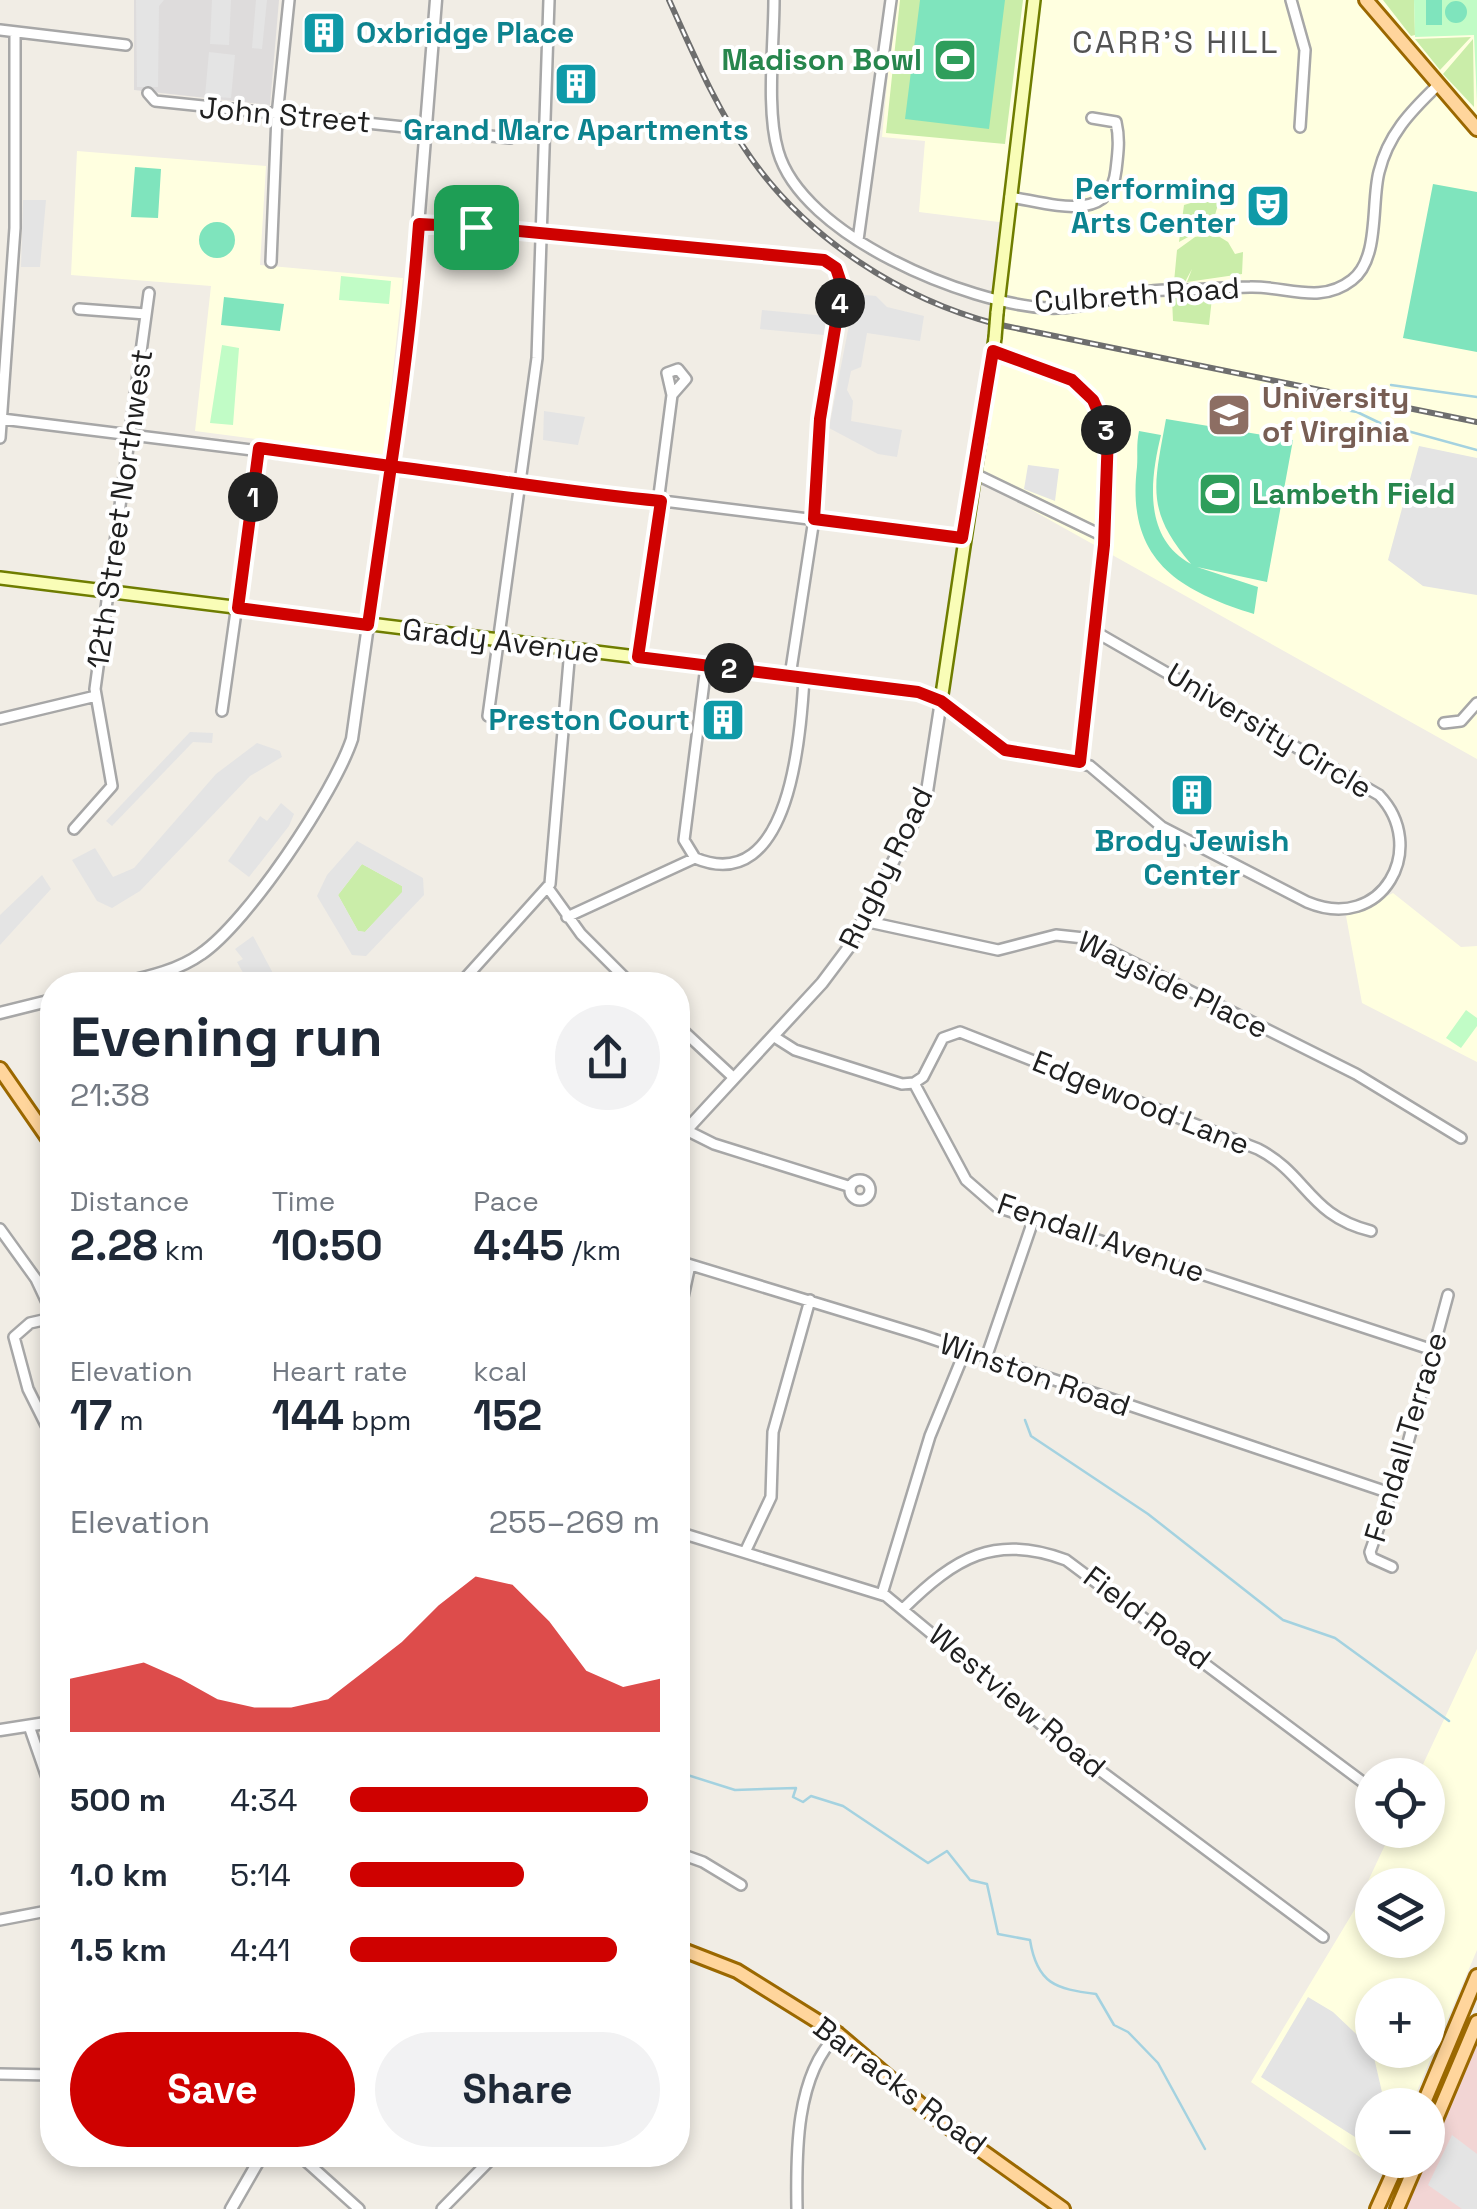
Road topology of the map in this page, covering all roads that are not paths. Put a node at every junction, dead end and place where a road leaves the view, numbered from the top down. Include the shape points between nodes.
1 (289, 0) edge
2 (436, 0) edge
3 (550, 0) edge
4 (774, 0) edge
5 (891, 0) edge
6 (1034, 0) edge
7 (1291, 0) edge
8 (1366, 0) edge
9 (0, 30) edge
10 (15, 32) junction
11 (126, 45) dead end
12 (1437, 86) junction
13 (148, 94) dead end
14 (278, 116) junction
15 (1092, 118) dead end
16 (426, 127) junction
17 (1300, 127) dead end
18 (1477, 129) edge
19 (510, 138) dead end
20 (1010, 197) junction
21 (419, 224) junction
22 (542, 233) junction
23 (858, 240) junction
24 (272, 262) dead end
25 (149, 292) dead end
26 (998, 307) junction
27 (79, 309) dead end
28 (146, 314) junction
29 (994, 344) junction
30 (3, 367) edge
31 (672, 395) dead end
32 (2, 419) edge
33 (130, 434) junction
34 (0, 438) edge
35 (259, 448) junction
36 (391, 466) junction
37 (971, 473) junction
38 (520, 482) junction
39 (661, 501) junction
40 (814, 519) junction
41 (1105, 537) junction
42 (962, 538) junction
43 (0, 578) edge
44 (107, 592) junction
45 (238, 608) junction
46 (368, 625) junction
47 (1094, 631) junction
48 (499, 641) junction
49 (570, 649) junction
50 (638, 657) junction
51 (706, 666) junction
52 (797, 677) junction
53 (96, 696) junction
54 (941, 701) junction
55 (1477, 703) edge
56 (222, 711) dead end
57 (488, 716) dead end
58 (0, 720) edge
59 (1444, 723) dead end
60 (1080, 762) junction
61 (74, 830) dead end
62 (695, 858) junction
63 (548, 888) junction
64 (567, 917) junction
65 (864, 921) junction
66 (163, 972) edge
67 (471, 972) edge
68 (620, 972) edge
69 (40, 1003) edge
70 (0, 1013) edge
71 (773, 1036) junction
72 (690, 1037) edge
73 (0, 1069) edge
74 (734, 1078) junction
75 (914, 1083) junction
76 (690, 1125) edge
77 (40, 1127) edge
78 (690, 1136) edge
79 (1460, 1138) dead end
80 (848, 1186) dead end
81 (1033, 1221) junction
82 (0, 1229) edge
83 (1371, 1231) dead end
84 (690, 1265) edge
85 (40, 1288) edge
86 (1448, 1295) dead end
87 (810, 1300) junction
88 (40, 1320) edge
89 (1433, 1350) junction
90 (964, 1351) junction
91 (986, 1358) junction
92 (40, 1411) edge
93 (1390, 1492) junction
94 (690, 1535) edge
95 (746, 1550) junction
96 (1392, 1567) dead end
97 (882, 1594) junction
98 (904, 1608) junction
99 (40, 1724) edge
100 (30, 1726) junction
101 (0, 1730) edge
102 (40, 1756) edge
103 (1355, 1777) edge
104 (690, 1859) edge
105 (741, 1884) dead end
106 (40, 1912) edge
107 (0, 1920) edge
108 (1324, 1937) dead end
109 (690, 1953) edge
110 (1477, 1976) edge
111 (1477, 2022) edge
112 (838, 2034) junction
113 (0, 2074) edge
114 (40, 2075) edge
115 (1430, 2088) edge
116 (1445, 2098) edge
117 (255, 2167) edge
118 (312, 2167) edge
119 (483, 2167) edge
120 (1391, 2178) edge
121 (1410, 2178) edge
122 (231, 2209) edge
123 (358, 2209) edge
124 (442, 2209) edge
125 (797, 2209) edge
126 (1063, 2209) edge
127 (1377, 2209) edge
128 (1397, 2209) edge

1 - 14 street
2 - 16 street
3 - 22 street
4 - 23 street, Culbreth Road via 777,150 802,190
5 - 23 street
6 - 20 main road, Rugby Road
7 - 17 street via 1305,50
8 - 12 main road
9 - 10 street
10 - 11 street
10 - 30 street via 18,124
12 - 18 main road
12 - 26 street, Culbreth Road via 1396,129 1379,171 1365,261 1354,279 1330,292 1157,290 1087,306
13 - 14 street, John Street via 155,101
14 - 16 street, John Street
14 - 24 street
15 - 20 street via 1116,122 1120,135 1114,189 1105,200 1058,205
16 - 19 street, John Street
16 - 21 street
20 - 26 main road, Rugby Road
21 - 22 street
21 - 36 street
22 - 38 street via 537,360
22 - 40 street via 824,260 840,273
23 - 26 street, Culbreth Road via 910,272
25 - 28 street, 12th Street Northwest
26 - 29 main road, Rugby Road, bridge
27 - 28 street
28 - 33 street, 12th Street Northwest
29 - 37 main road, Rugby Road
29 - 41 street via 1057,372 1093,400 1109,450
30 - 32 street
31 - 39 street
32 - 33 street
32 - 34 street
33 - 35 street
33 - 44 street, 12th Street Northwest
35 - 36 street
35 - 45 street
36 - 38 street
36 - 46 street
37 - 41 street
37 - 42 main road, Rugby Road
38 - 39 street
38 - 48 street
39 - 40 street
39 - 50 street
40 - 42 street
40 - 52 street
41 - 47 street
42 - 54 main road, Rugby Road
43 - 44 main road, Grady Avenue
44 - 45 main road, Grady Avenue
44 - 53 street, 12th Street Northwest
45 - 46 main road, Grady Avenue
45 - 56 street
46 - 48 main road, Grady Avenue
46 - 66 street via 346,756 325,800 214,944
47 - 60 street
47 - 60 street, University Circle via 1378,795 1394,820 1394,876 1366,905 1314,905 1162,827
48 - 49 main road, Grady Avenue
48 - 57 street
49 - 50 main road, Grady Avenue
49 - 63 street
50 - 51 main road, Grady Avenue
51 - 52 main road, Grady Avenue
51 - 62 street via 684,836
52 - 54 main road, Grady Avenue via 918,692
52 - 62 street via 796,770 775,824 736,860
53 - 58 street
53 - 61 street, 12th Street Northwest via 112,786
54 - 60 street, University Circle via 1005,750
54 - 65 street, Rugby Road via 926,798
55 - 59 street via 1461,721
62 - 64 street
63 - 64 street
63 - 67 street
64 - 68 street
65 - 71 street, Rugby Road via 838,964
65 - 79 street, Wayside Place via 998,950 1056,935 1084,938 1356,1074
69 - 70 street
71 - 74 street, Rugby Road
71 - 75 street via 795,1050
72 - 74 street
73 - 77 main road
74 - 76 street, Rugby Road
75 - 81 street, Fendall Avenue via 974,1190
75 - 83 street, Edgewood Lane via 943,1038 960,1032 1258,1149 1282,1164 1322,1210
78 - 80 street
81 - 89 street, Fendall Avenue
81 - 91 street
82 - 85 street
84 - 87 street, Winston Road
86 - 89 street, Fendall Terrace
87 - 90 street, Winston Road
87 - 95 street via 772,1432 770,1497
88 - 92 street via 18,1330 15,1344
89 - 93 street, Fendall Terrace
90 - 91 street, Winston Road
90 - 97 street via 930,1436
91 - 93 street, Winston Road
93 - 96 street, Fendall Terrace via 1370,1552
94 - 95 street, Westview Road
95 - 97 street, Westview Road
97 - 98 street, Westview Road
98 - 103 street, Field Road via 978,1552 1016,1548 1066,1560
98 - 108 street, Westview Road via 1066,1745
99 - 100 street
100 - 101 street
100 - 102 street
104 - 105 street
106 - 107 street
109 - 112 main road, Barracks Road via 737,1971
110 - 115 main road
111 - 116 main road
112 - 125 street via 808,2086
112 - 126 main road, Barracks Road via 940,2121
113 - 114 street
117 - 122 street
118 - 123 street
119 - 124 street
120 - 127 main road
121 - 128 main road

